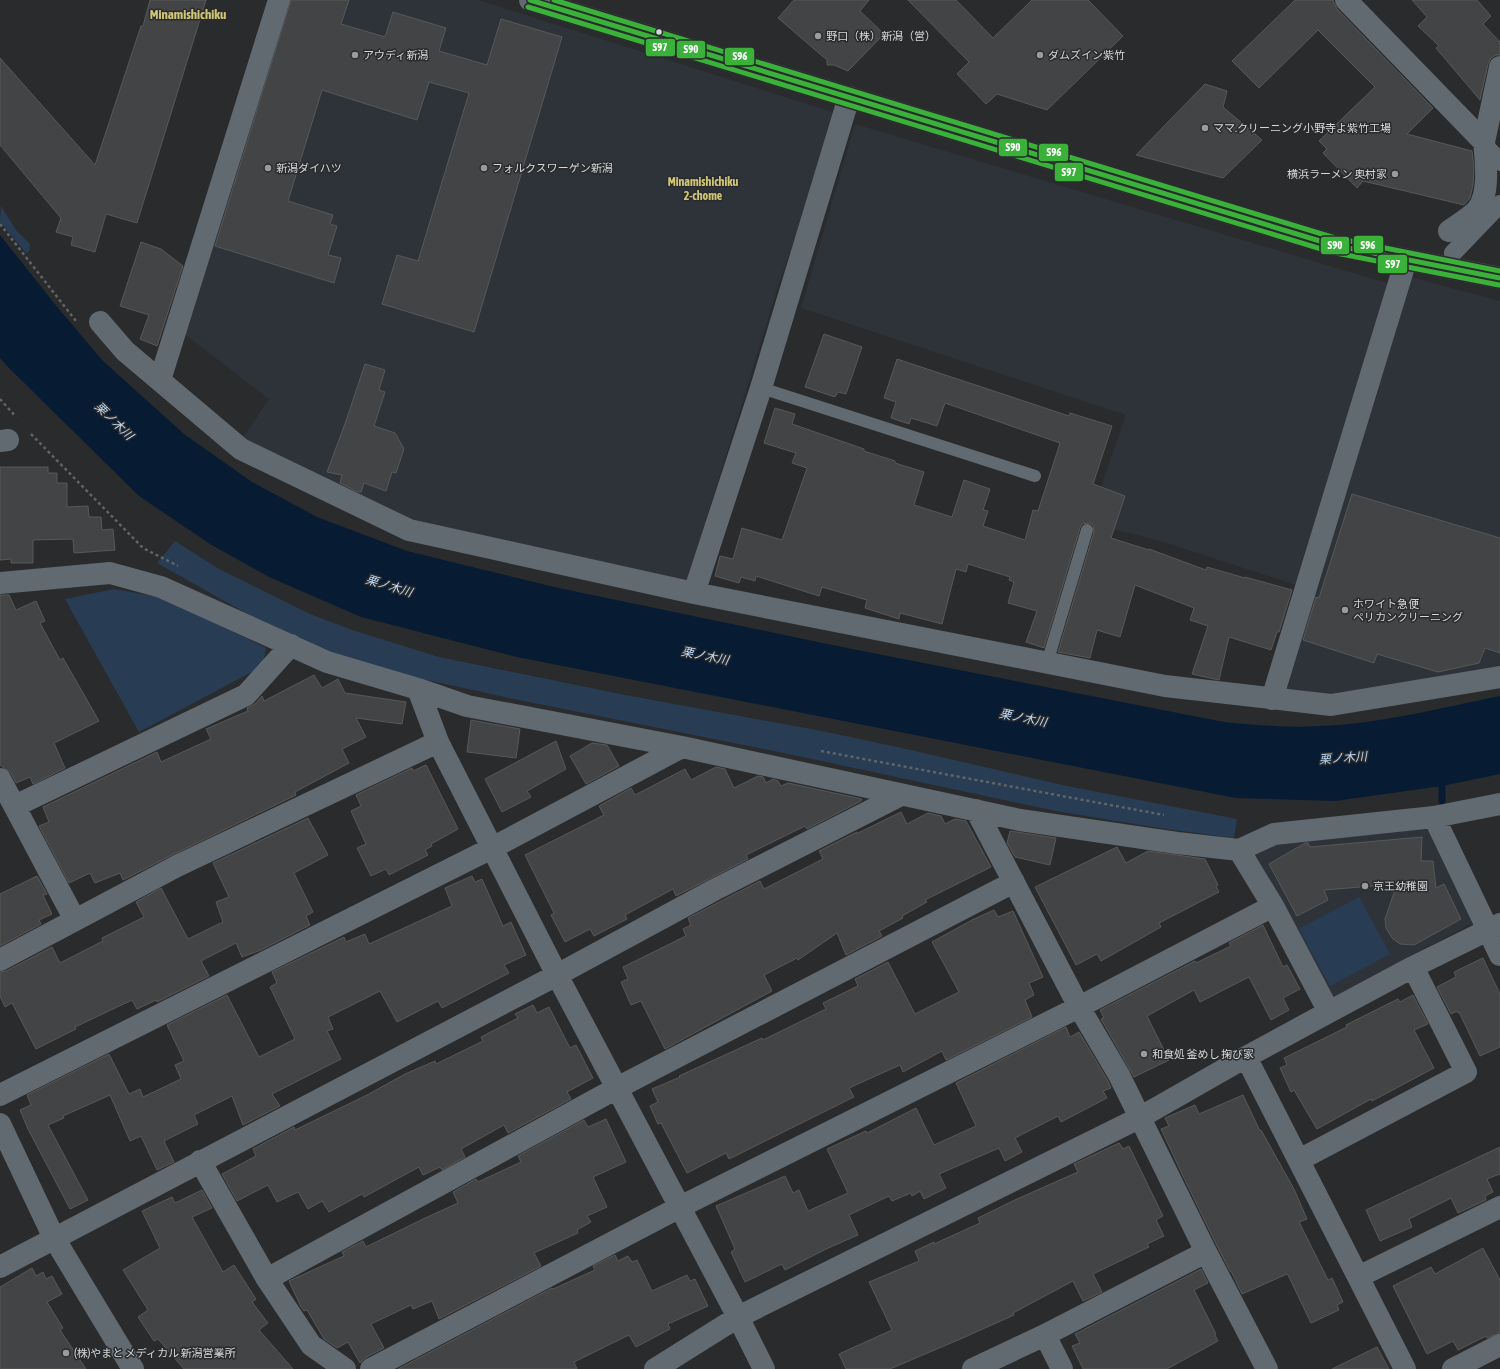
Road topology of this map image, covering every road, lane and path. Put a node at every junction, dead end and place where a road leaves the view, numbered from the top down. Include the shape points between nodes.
1 (279, 0) edge
2 (530, 0) edge
3 (1346, 0) edge
4 (1500, 67) edge
5 (849, 97) junction
6 (1491, 151) edge
7 (1500, 204) edge
8 (1449, 231) dead end
9 (1453, 254) dead end
10 (1406, 260) junction
11 (1500, 278) edge
12 (100, 322) dead end
13 (160, 380) junction
14 (761, 388) junction
15 (0, 399) edge
16 (19, 420) dead end
17 (29, 431) dead end
18 (1035, 476) dead end
19 (1087, 530) dead end
20 (178, 567) dead end
21 (0, 583) edge
22 (694, 593) junction
23 (291, 645) junction
24 (1048, 663) junction
25 (1500, 677) edge
26 (418, 689) junction
27 (1272, 699) junction
28 (438, 742) junction
29 (682, 747) junction
30 (818, 750) dead end
31 (0, 779) edge
32 (901, 794) junction
33 (1500, 804) edge
34 (15, 806) junction
35 (976, 810) junction
36 (1170, 816) dead end
37 (1434, 817) junction
38 (492, 848) junction
39 (1239, 850) junction
40 (1014, 882) junction
41 (1272, 906) junction
42 (75, 920) junction
43 (1494, 927) edge
44 (1500, 955) edge
45 (0, 960) edge
46 (1413, 968) junction
47 (557, 975) junction
48 (1079, 1007) junction
49 (1329, 1012) junction
50 (1246, 1057) junction
51 (617, 1088) junction
52 (0, 1095) edge
53 (1139, 1118) junction
54 (0, 1124) edge
55 (1298, 1160) junction
56 (200, 1161) junction
57 (680, 1207) junction
58 (1500, 1207) edge
59 (54, 1238) junction
60 (1206, 1252) junction
61 (0, 1267) edge
62 (1358, 1277) junction
63 (267, 1279) junction
64 (738, 1317) junction
65 (1044, 1335) junction
66 (1500, 1345) edge
67 (133, 1369) edge
68 (345, 1369) edge
69 (371, 1369) edge
70 (655, 1369) edge
71 (764, 1369) edge
72 (973, 1369) edge
73 (1062, 1369) edge
74 (1267, 1369) edge
75 (1405, 1369) edge
76 (1453, 1369) edge

1 - 13 street
2 - 5 main road
3 - 6 street
4 - 6 street
5 - 10 main road via 1333,245
5 - 14 street
6 - 8 street via 1486,165 1484,195 1477,210
7 - 9 street
10 - 11 main road
10 - 27 street
12 - 13 street via 125,351
13 - 22 street via 241,449 409,530
14 - 18 lane
14 - 22 street
15 - 16 path
17 - 20 path via 143,548
19 - 24 lane
21 - 23 street via 110,573 161,587
22 - 24 street
23 - 26 street via 327,662
23 - 34 street via 246,694
24 - 27 street via 1165,686
25 - 27 street via 1331,705
26 - 28 street
26 - 29 street via 467,706
28 - 38 street
28 - 42 street via 177,866
29 - 32 street
29 - 38 street
30 - 36 path
31 - 34 street
32 - 35 street
32 - 47 street via 714,890
33 - 37 street
34 - 42 street
35 - 39 street via 1027,821
35 - 40 street
37 - 39 street via 1274,834
37 - 43 street
38 - 47 street
38 - 52 street
39 - 41 street
40 - 48 street
40 - 51 street
41 - 48 street
41 - 49 street
42 - 45 street
43 - 44 street
43 - 46 street
46 - 49 street
46 - 55 street via 1466,1072
47 - 51 street
47 - 56 street
48 - 53 street via 1119,1075
48 - 57 street
49 - 50 street
50 - 53 street
50 - 55 street
51 - 57 street
51 - 63 street
53 - 60 street
53 - 64 street
54 - 59 street
55 - 62 street
56 - 59 street
56 - 63 street
57 - 64 street
57 - 69 street
58 - 62 street
59 - 61 street
59 - 67 street
60 - 65 street
60 - 74 street
62 - 75 street
63 - 68 street via 311,1345
64 - 70 street
64 - 71 street
65 - 72 street
65 - 73 street
66 - 76 street

